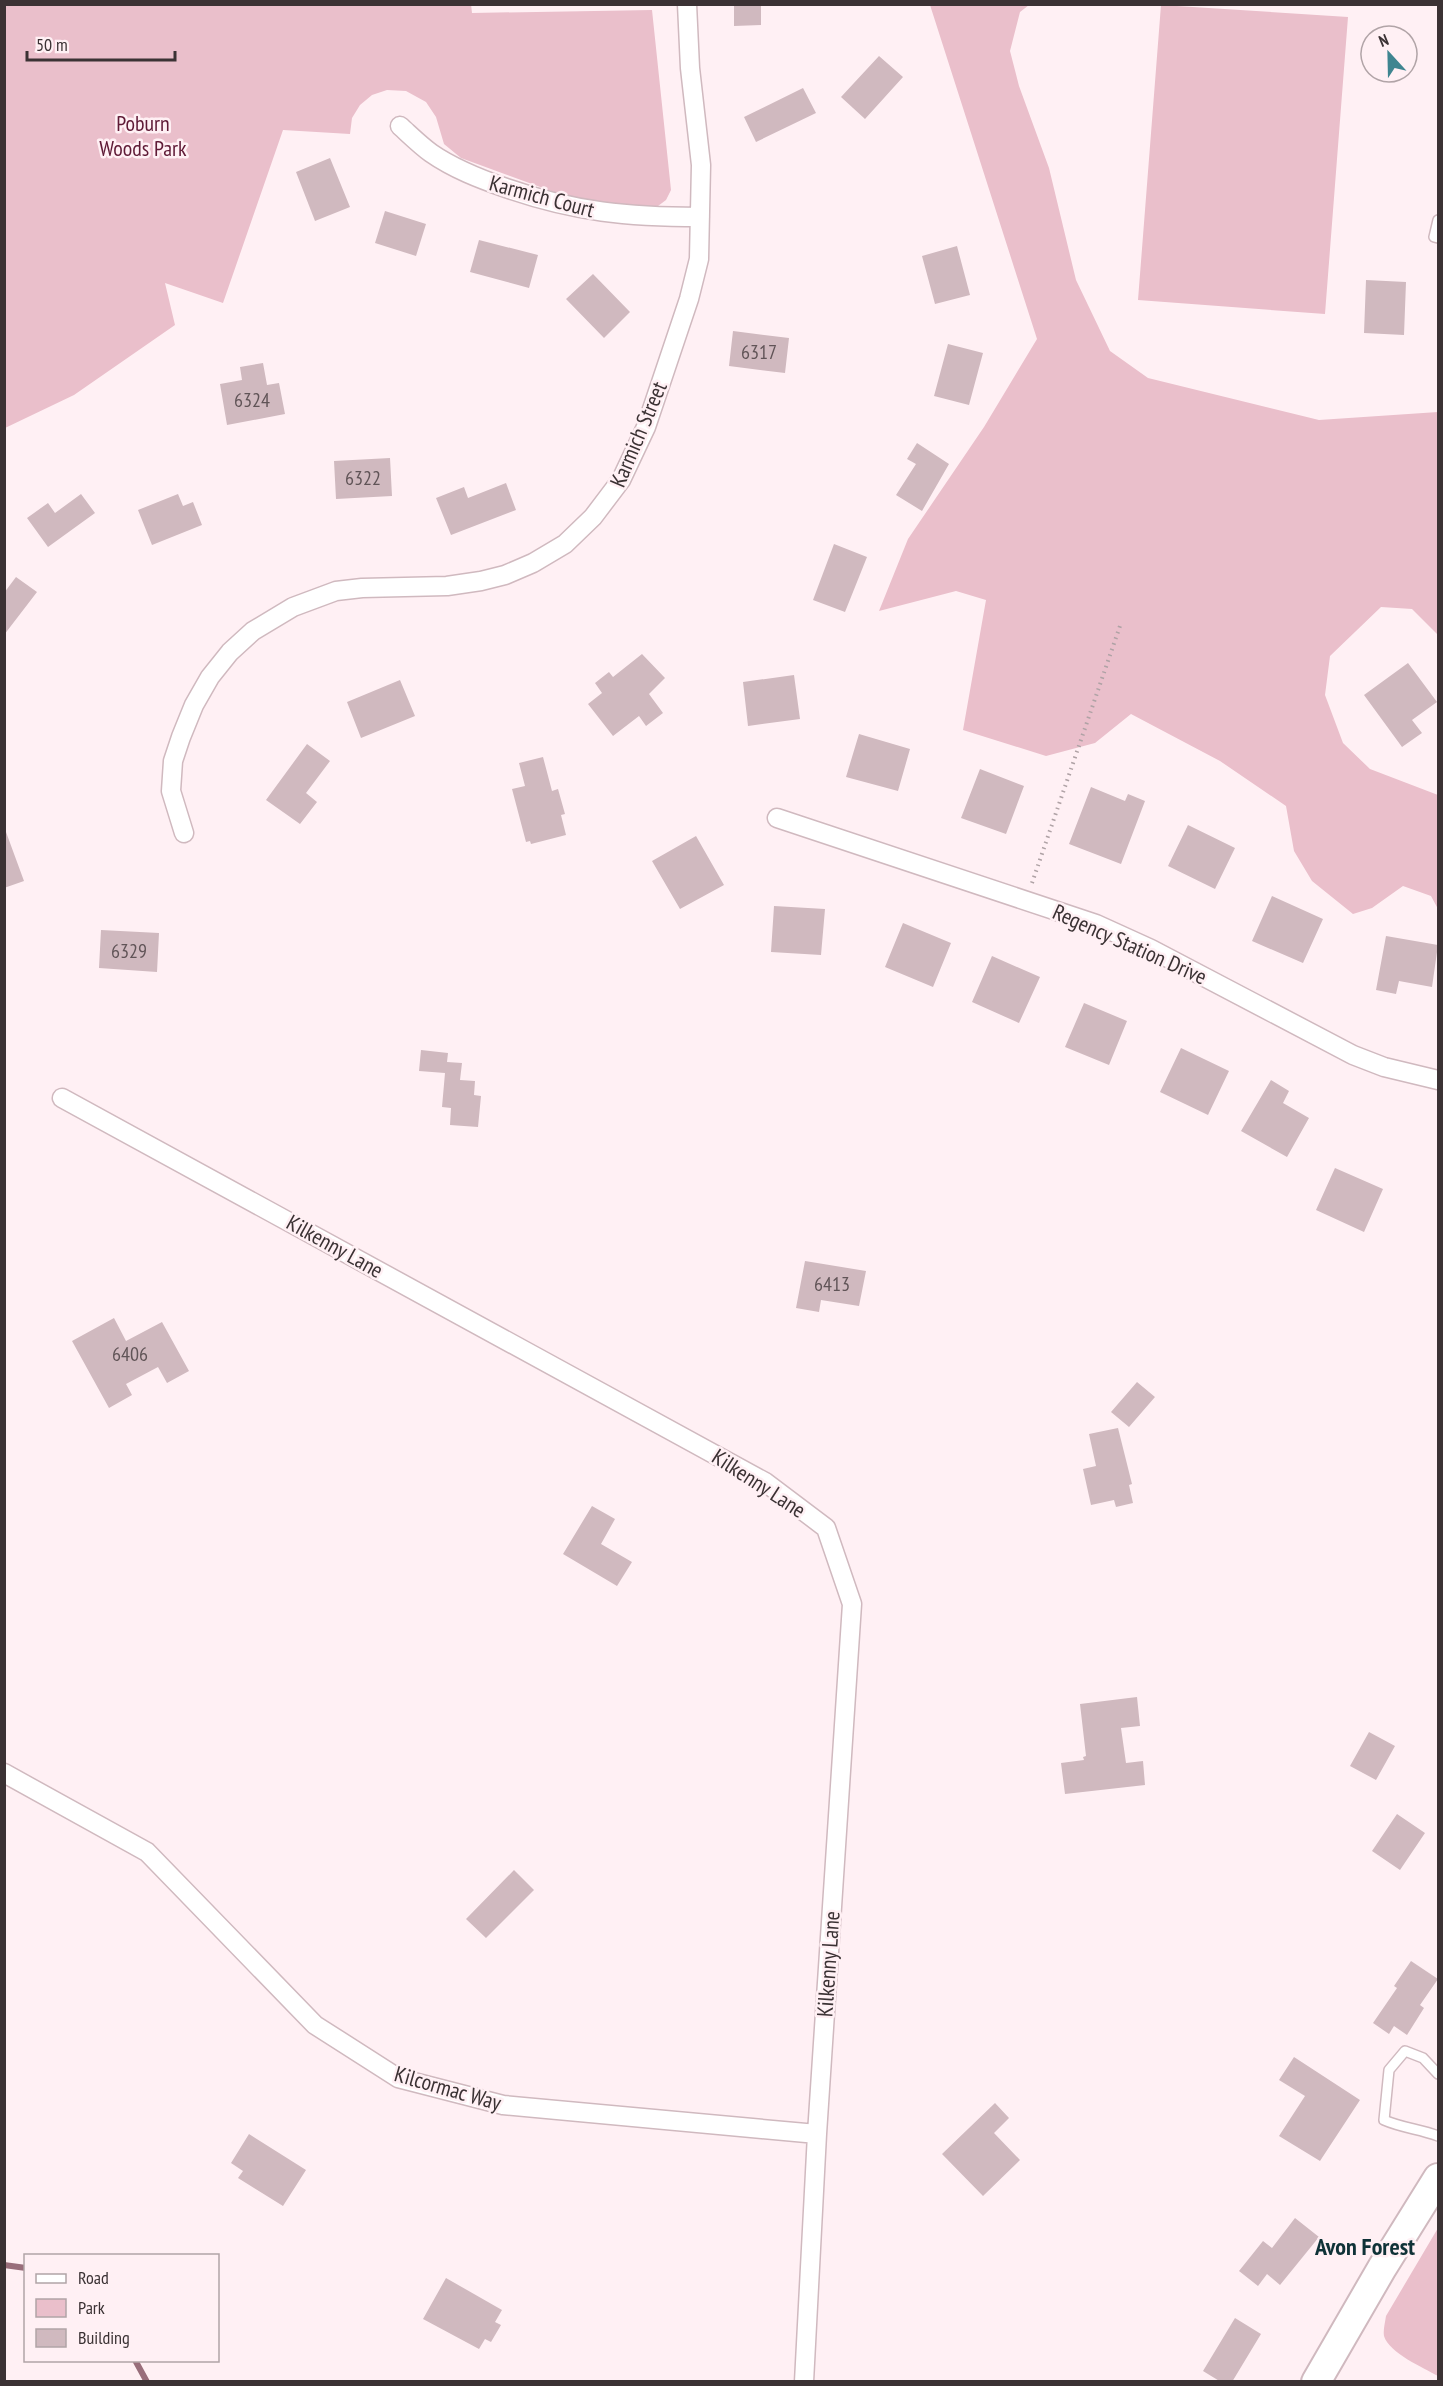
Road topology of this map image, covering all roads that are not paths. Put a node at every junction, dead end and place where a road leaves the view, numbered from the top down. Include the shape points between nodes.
1 (687, 4) edge
2 (400, 126) dead end
3 (700, 217) junction
4 (1438, 220) edge
5 (1438, 238) edge
6 (777, 818) dead end
7 (184, 833) dead end
8 (1438, 1080) edge
9 (62, 1098) dead end
10 (4, 1773) edge
11 (1438, 2074) edge
12 (817, 2134) junction
13 (1438, 2136) edge
14 (1438, 2178) edge
15 (804, 2382) edge
16 (1316, 2382) edge

1 - 3 street, Karmich Street via 701,165
2 - 3 street, Karmich Court via 456,168 542,201 601,213
3 - 7 street, Karmich Street via 699,259 689,299 646,427 621,480 593,517 565,543 505,575 447,586 336,591 293,607 253,631 210,676 181,737 173,761 171,791
4 - 5 lane via 1434,237
6 - 8 street, Regency Station Drive via 1096,924 1353,1055
9 - 12 street, Kilkenny Lane via 758,1478 826,1528 852,1604
10 - 12 street, Kilcormac Way via 147,1852 315,2025 398,2078 503,2105
11 - 13 lane via 1423,2058 1405,2051 1389,2070 1384,2120
12 - 15 street, Kilkenny Lane
14 - 16 main road

